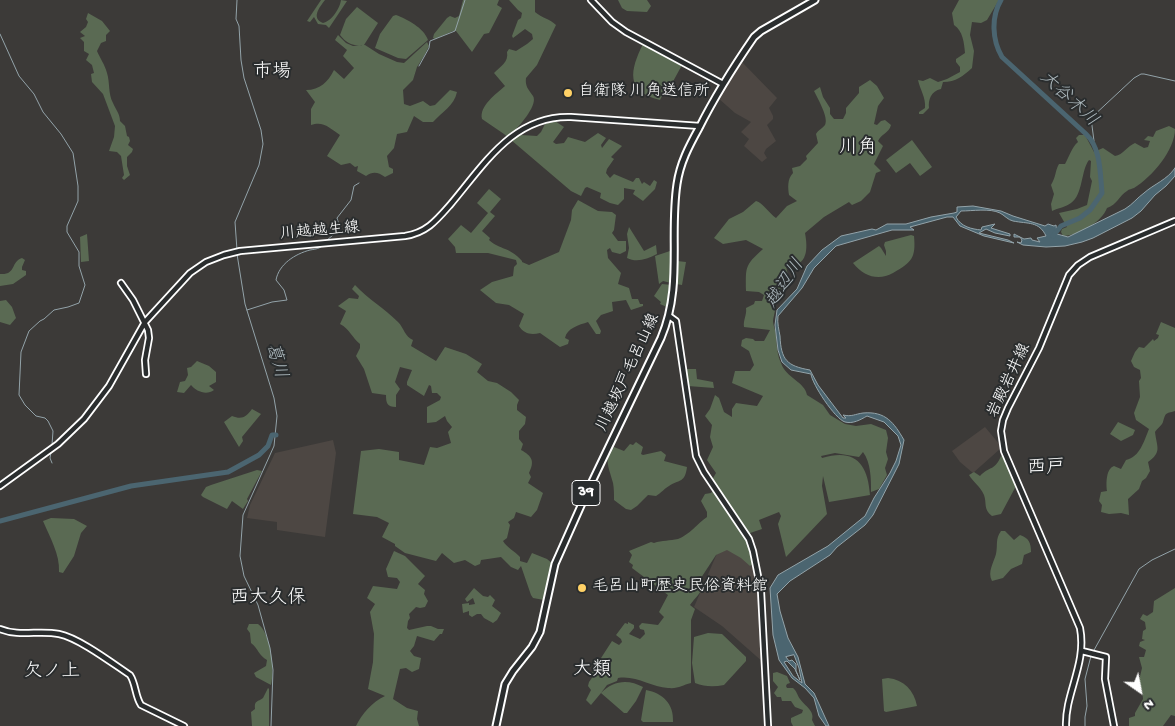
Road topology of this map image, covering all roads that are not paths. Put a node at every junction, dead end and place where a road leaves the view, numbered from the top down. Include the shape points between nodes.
1 (591, 0) edge
2 (815, 0) edge
3 (724, 84) junction
4 (700, 126) junction
5 (1175, 221) edge
6 (121, 283) dead end
7 (669, 316) junction
8 (145, 322) junction
9 (146, 374) dead end
10 (0, 486) edge
11 (0, 629) edge
12 (1082, 652) junction
13 (184, 726) edge
14 (496, 726) edge
15 (768, 726) edge
16 (1066, 726) edge
17 (1114, 726) edge

1 - 3 main road via 626,32
2 - 3 main road, 川越坂戸毛呂山線 / 39 via 754,37
3 - 4 main road, 川越坂戸毛呂山線 / 39
4 - 7 main road, 川越坂戸毛呂山線 / 39 via 677,181 674,285
4 - 8 main road, 川越越生線 via 562,117 543,120 522,128 503,143 436,221 420,233 237,252 212,259 195,269
5 - 12 main road, 岩殿岩井線 via 1090,258 1072,271 1002,426 1004,451 1078,623
6 - 8 main road
7 - 14 main road, 川越坂戸毛呂山線 / 39 via 560,554 540,632 505,684
7 - 15 main road via 676,321 696,456 749,539 758,574
8 - 9 main road via 149,333
8 - 10 main road, 川越越生線 via 109,386 88,414 58,444
11 - 13 main road via 15,633 56,634 80,642 130,676 141,705
12 - 16 main road, 岩殿岩井線
12 - 17 main road via 1106,658 1105,679

